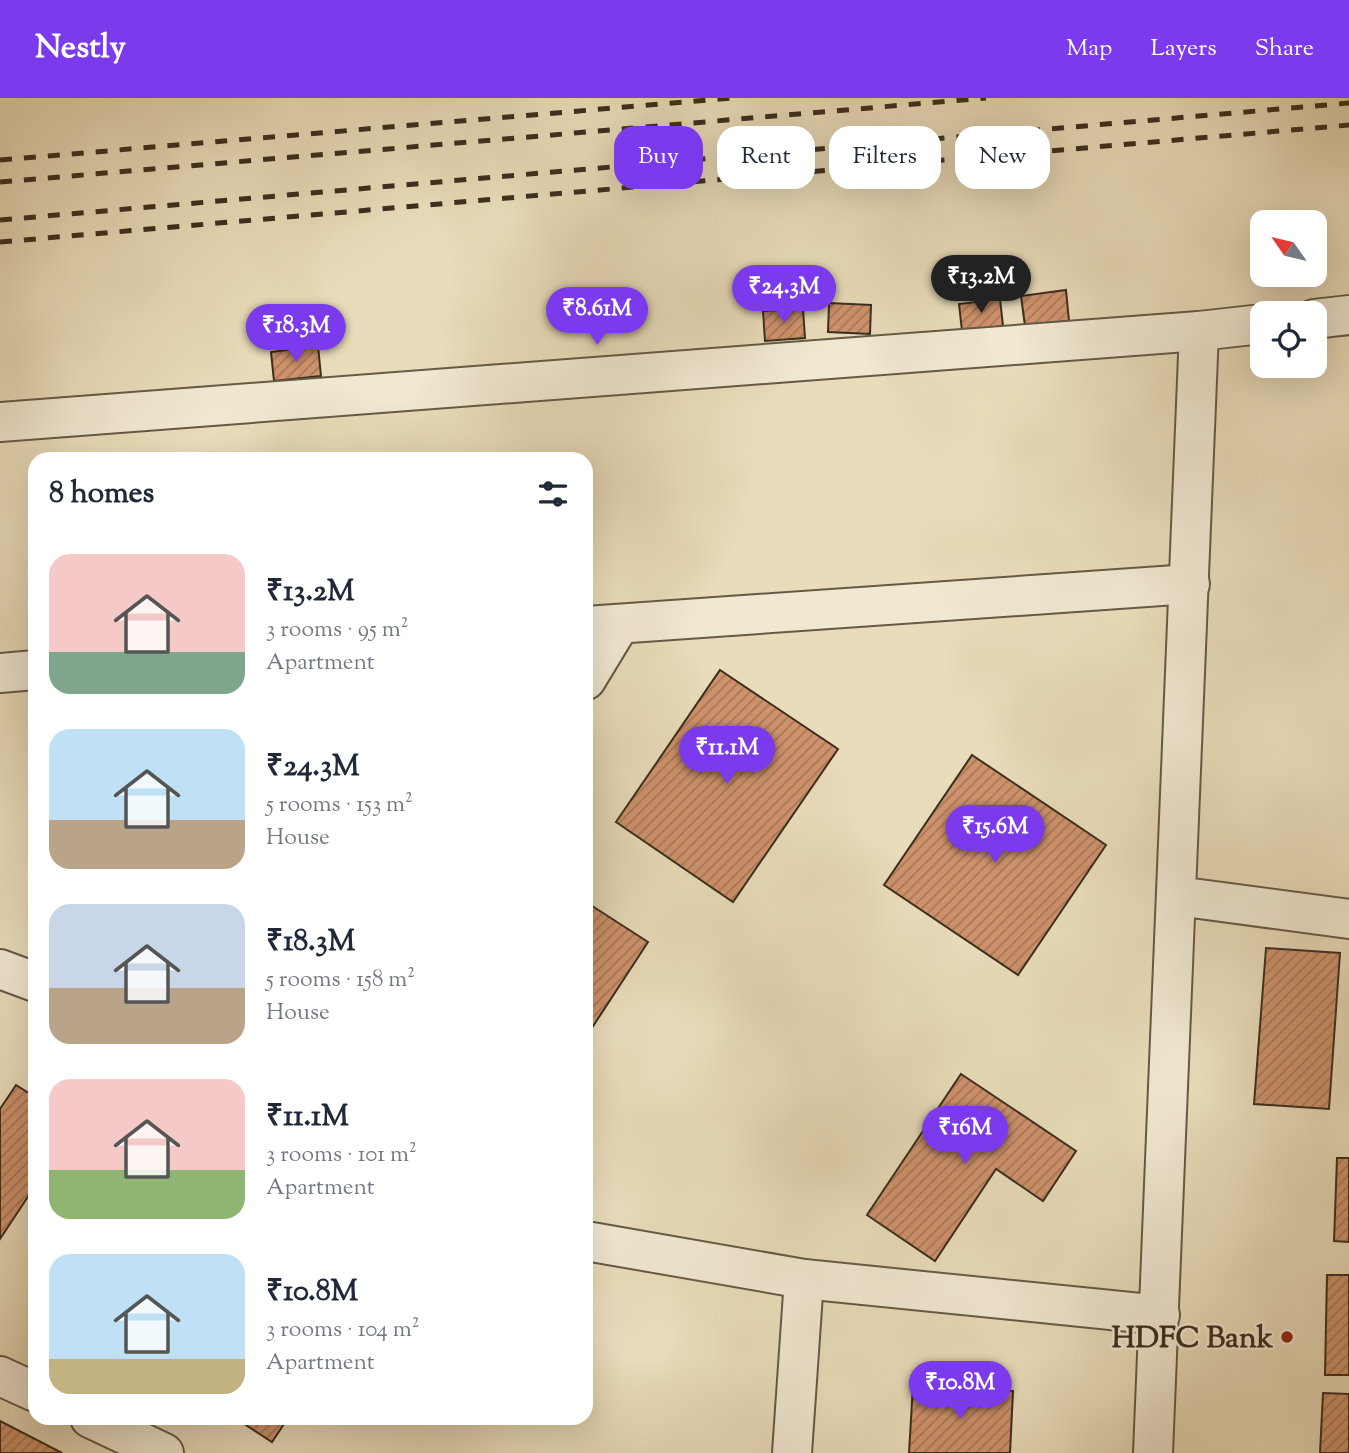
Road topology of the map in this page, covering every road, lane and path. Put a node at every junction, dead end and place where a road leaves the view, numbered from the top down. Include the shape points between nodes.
1 (1349, 315) edge
2 (1327, 318) edge
3 (1250, 325) edge
4 (1199, 331) junction
5 (0, 422) edge
6 (1190, 584) junction
7 (603, 625) edge
8 (593, 657) edge
9 (28, 671) edge
10 (0, 673) edge
11 (1177, 896) junction
12 (1349, 919) edge
13 (0, 969) edge
14 (28, 979) edge
15 (593, 1242) edge
16 (804, 1279) junction
17 (1160, 1315) junction
18 (0, 1377) edge
19 (28, 1389) edge
20 (105, 1425) edge
21 (164, 1453) edge
22 (792, 1453) edge
23 (1153, 1453) edge

1 - 2 street
3 - 4 street
4 - 5 street
4 - 6 street
6 - 7 street
6 - 11 street
7 - 8 street
9 - 10 street
11 - 12 street
11 - 17 street
13 - 14 street
15 - 16 street
16 - 17 street
16 - 22 street
17 - 23 street
18 - 19 street
20 - 21 street

